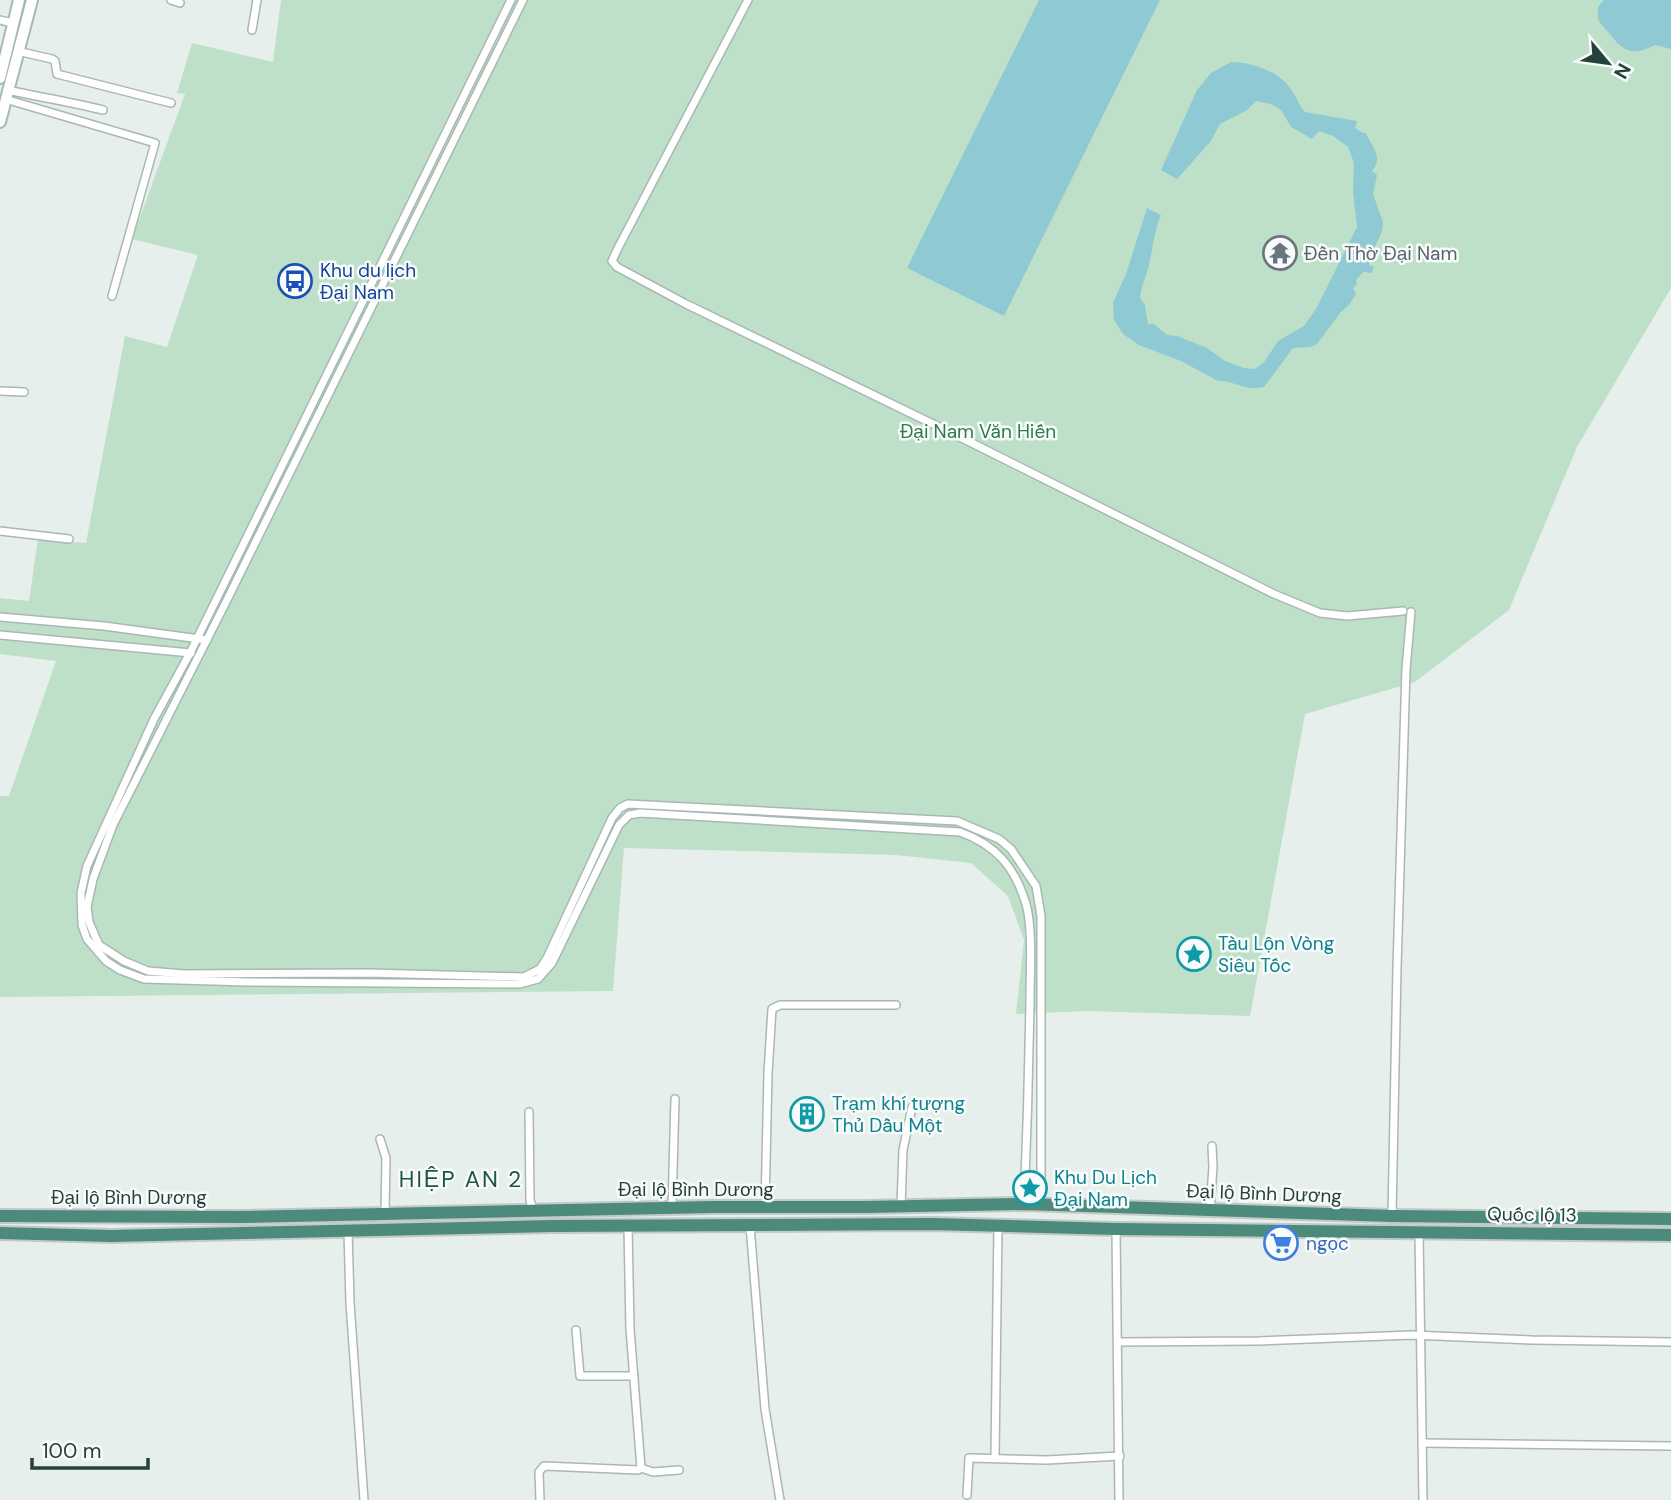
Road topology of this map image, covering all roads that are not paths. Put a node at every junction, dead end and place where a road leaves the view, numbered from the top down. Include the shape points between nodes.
1 (19, 0) edge
2 (32, 0) edge
3 (171, 0) edge
4 (257, 0) edge
5 (511, 0) edge
6 (523, 0) edge
7 (748, 0) edge
8 (180, 3) dead end
9 (0, 20) edge
10 (12, 23) junction
11 (252, 30) dead end
12 (17, 51) junction
13 (0, 79) edge
14 (6, 94) junction
15 (171, 103) dead end
16 (103, 110) dead end
17 (0, 122) edge
18 (112, 296) dead end
19 (0, 391) edge
20 (24, 392) dead end
21 (0, 531) edge
22 (69, 540) dead end
23 (0, 617) edge
24 (0, 635) edge
25 (197, 639) junction
26 (207, 640) junction
27 (190, 653) junction
28 (200, 654) junction
29 (896, 1004) dead end
30 (675, 1099) dead end
31 (912, 1107) dead end
32 (529, 1112) dead end
33 (380, 1139) dead end
34 (1212, 1146) dead end
35 (1025, 1189) junction
36 (1041, 1189) junction
37 (1024, 1204) junction
38 (1041, 1205) junction
39 (901, 1206) junction
40 (765, 1207) junction
41 (672, 1208) junction
42 (533, 1210) junction
43 (1210, 1210) junction
44 (385, 1213) junction
45 (0, 1216) edge
46 (1392, 1216) junction
47 (1420, 1217) junction
48 (1671, 1219) edge
49 (998, 1224) junction
50 (1024, 1225) junction
51 (1040, 1225) junction
52 (628, 1226) junction
53 (750, 1226) junction
54 (1116, 1228) junction
55 (348, 1230) junction
56 (1392, 1232) junction
57 (1419, 1232) junction
58 (0, 1233) edge
59 (1671, 1235) edge
60 (576, 1330) dead end
61 (1420, 1335) junction
62 (1119, 1342) junction
63 (1671, 1342) edge
64 (634, 1376) junction
65 (1422, 1443) junction
66 (1671, 1446) edge
67 (1120, 1456) junction
68 (995, 1457) junction
69 (641, 1468) junction
70 (679, 1470) dead end
71 (967, 1495) dead end
72 (364, 1500) edge
73 (540, 1500) edge
74 (780, 1500) edge
75 (1119, 1500) edge
76 (1423, 1500) edge

1 - 10 main road
2 - 12 main road
3 - 8 street
4 - 11 street
5 - 25 street
6 - 26 street
7 - 46 street via 617,250 612,261 617,267 1274,594 1320,613 1347,617 1407,611
9 - 10 street
10 - 13 main road
12 - 14 main road
12 - 15 street via 52,59 57,74
14 - 16 street via 60,99
14 - 17 main road
14 - 18 street via 155,143
19 - 20 street
21 - 22 street
23 - 25 street
24 - 27 street
25 - 26 street
25 - 27 street
26 - 28 street
27 - 28 street
27 - 35 street via 154,719 87,866 81,894 82,925 87,939 106,961 132,975 156,979 519,984 538,979 552,963 619,825 629,815 960,832 989,845 1007,863 1027,906 1030,986
28 - 36 street via 113,825 93,879 88,907 93,935 124,961 148,971 184,974 524,977 540,969 547,958 612,818 628,804 957,821 999,839 1021,861 1036,886 1041,916
29 - 40 street via 780,1005 772,1009
30 - 41 street
31 - 39 street via 903,1150
32 - 42 street
33 - 44 street via 386,1158
34 - 43 street
35 - 36 street
35 - 37 street
36 - 38 street
37 - 38 highway, Đại lộ Bình Dương
37 - 39 highway, Đại lộ Bình Dương
37 - 50 highway
38 - 43 highway, Đại lộ Bình Dương
38 - 51 highway
39 - 40 highway, Đại lộ Bình Dương
40 - 41 highway, Đại lộ Bình Dương
41 - 42 highway, Đại lộ Bình Dương
42 - 44 highway, Đại lộ Bình Dương
43 - 46 highway, Đại lộ Bình Dương
44 - 45 highway, Đại lộ Bình Dương
46 - 47 highway, Quốc lộ 13
46 - 56 highway
47 - 48 highway, Quốc lộ 13
47 - 57 highway
49 - 50 highway, Đại lộ Bình Dương
49 - 53 highway, Đại lộ Bình Dương
49 - 68 street
50 - 51 highway, Đại lộ Bình Dương
51 - 54 highway, Đại lộ Bình Dương
52 - 53 highway, Đại lộ Bình Dương
52 - 55 highway, Đại lộ Bình Dương
52 - 64 street
53 - 74 street via 765,1409
54 - 56 highway, Đại lộ Bình Dương
54 - 62 street
55 - 58 highway, Đại lộ Bình Dương via 111,1236
55 - 72 street
56 - 57 highway, Quốc lộ 13
57 - 59 highway, Quốc lộ 13
57 - 61 street
60 - 64 street via 580,1376
61 - 62 street
61 - 63 street
61 - 65 street
62 - 67 street
64 - 69 street
65 - 66 street
65 - 76 street
67 - 68 street
67 - 75 street
68 - 71 street via 969,1458
69 - 70 street
69 - 73 street via 544,1466

